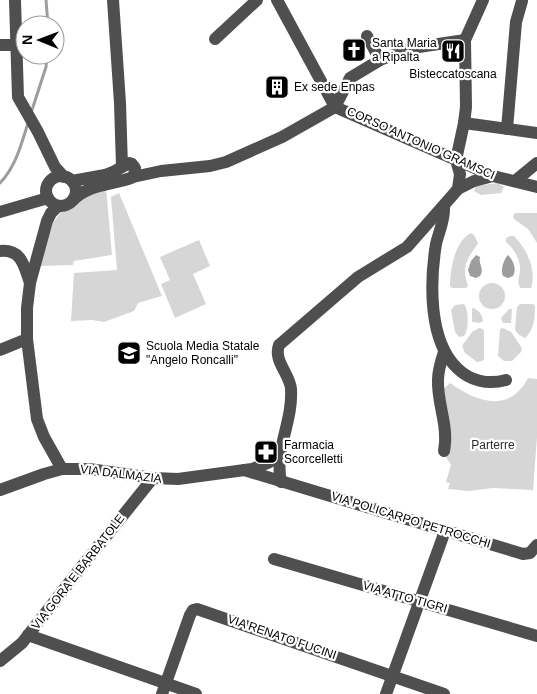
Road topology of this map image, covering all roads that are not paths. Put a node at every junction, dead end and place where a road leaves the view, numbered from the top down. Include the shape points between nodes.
1 (14, 0) edge
2 (113, 0) edge
3 (257, 0) edge
4 (277, 0) edge
5 (483, 0) edge
6 (522, 1) edge
7 (15, 22) edge
8 (368, 36) dead end
9 (215, 39) dead end
10 (465, 40) junction
11 (0, 45) edge
12 (15, 45) edge
13 (380, 60) junction
14 (17, 65) edge
15 (335, 107) junction
16 (464, 123) junction
17 (507, 129) junction
18 (537, 133) edge
19 (456, 160) junction
20 (537, 163) edge
21 (129, 170) junction
22 (493, 176) junction
23 (68, 179) junction
24 (515, 181) junction
25 (537, 187) edge
26 (458, 189) junction
27 (73, 200) junction
28 (53, 202) junction
29 (444, 206) junction
30 (0, 212) edge
31 (0, 250) edge
32 (30, 283) junction
33 (27, 340) junction
34 (0, 350) edge
35 (444, 352) junction
36 (506, 380) dead end
37 (444, 451) dead end
38 (279, 456) junction
39 (62, 469) junction
40 (244, 470) junction
41 (153, 478) junction
42 (281, 482) junction
43 (0, 490) edge
44 (445, 531) junction
45 (537, 544) edge
46 (274, 559) dead end
47 (420, 602) junction
48 (28, 634) junction
49 (537, 636) edge
50 (0, 661) edge
51 (393, 676) junction
52 (164, 688) edge
53 (196, 694) edge
54 (386, 694) edge
55 (444, 694) edge

1 - 7 street
2 - 21 street via 120,103
3 - 9 street
4 - 15 street
5 - 10 street
6 - 17 street via 516,22
8 - 13 street
10 - 13 street via 412,48
10 - 16 street
11 - 12 street
13 - 15 street via 350,78
14 - 23 street via 21,103 55,168
15 - 19 street, CORSO ANTONIO GRAMSCI
15 - 21 street via 282,137 226,162 161,171
16 - 17 street
16 - 19 street
17 - 18 street
19 - 22 street, CORSO ANTONIO GRAMSCI
19 - 26 street via 460,174
20 - 24 street
21 - 23 street
21 - 27 street via 82,192
22 - 24 street, CORSO ANTONIO GRAMSCI
22 - 26 street
23 - 27 street via 76,191
23 - 28 street via 56,177 48,183 46,190
24 - 25 street, CORSO ANTONIO GRAMSCI
26 - 29 street
27 - 28 street via 68,204
28 - 30 street
28 - 32 street
29 - 35 street via 433,297 436,329
29 - 38 street via 406,247 358,277 279,345 278,358 291,390 289,420
31 - 32 street via 18,254
32 - 33 street
33 - 34 street
33 - 39 street via 37,419
35 - 36 street via 460,371 471,378 491,382
35 - 37 street via 438,378 446,432
38 - 40 street, VIA DALMAZIA via 263,466
38 - 42 street
39 - 41 street, VIA DALMAZIA via 89,469
39 - 43 street, VIA DALMAZIA
40 - 41 street, VIA DALMAZIA via 178,479
40 - 42 street, VIA DALMAZIA
41 - 48 street, VIA GORA E BARBATOLE
42 - 44 street, VIA POLICARPO PETROCCHI
44 - 45 street, VIA POLICARPO PETROCCHI via 523,554 530,553
44 - 47 street
46 - 47 street, VIA ATTO TIGRI
47 - 49 street, VIA ATTO TIGRI
47 - 51 street
48 - 50 street, VIA GORA E BARBATOLE
48 - 52 street
51 - 52 street, VIA RENATO FUCINI via 197,609 190,615
51 - 54 street
51 - 55 street, VIA RENATO FUCINI
52 - 53 street

